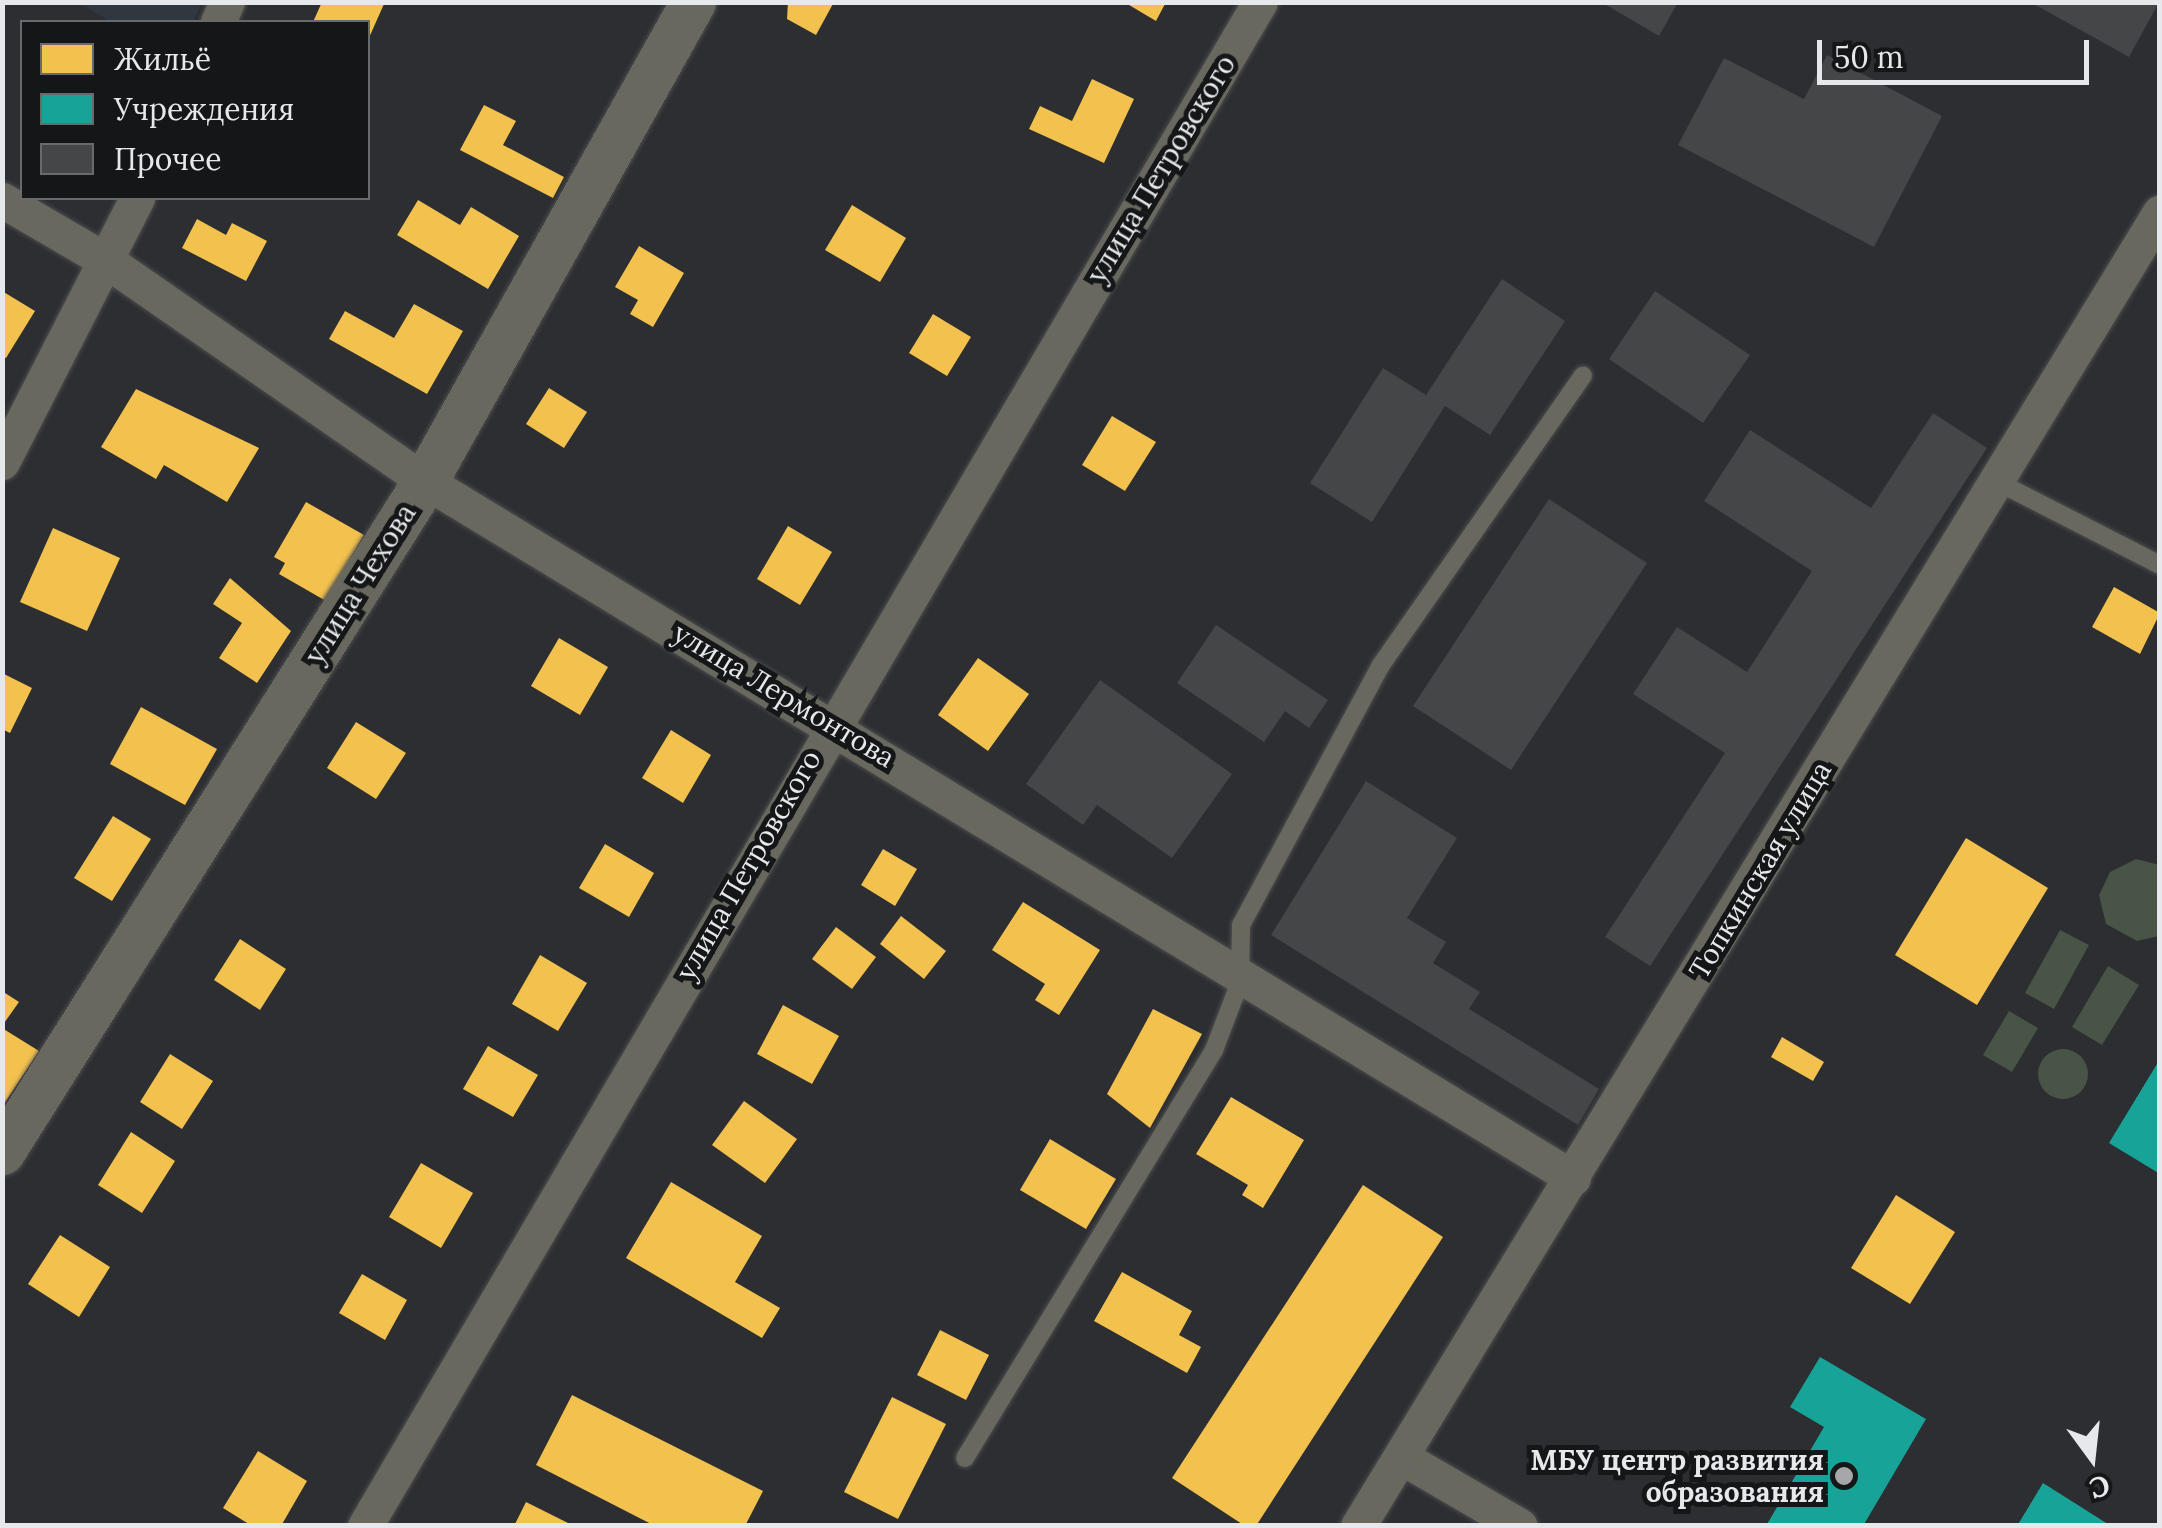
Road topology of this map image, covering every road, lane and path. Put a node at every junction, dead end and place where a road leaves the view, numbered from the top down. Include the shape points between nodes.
1 (693, 2) edge
2 (1260, 2) edge
3 (2, 200) edge
4 (135, 200) edge
5 (2160, 212) edge
6 (107, 261) junction
7 (1583, 375) dead end
8 (2, 462) edge
9 (425, 481) junction
10 (1996, 481) junction
11 (2160, 565) edge
12 (831, 722) junction
13 (1240, 982) junction
14 (2, 1152) edge
15 (1574, 1178) junction
16 (965, 1458) dead end
17 (1404, 1458) junction
18 (365, 1526) edge
19 (1358, 1526) edge
20 (1520, 1526) edge

1 - 9 street, улица Чехова
2 - 12 street, улица Петровского
3 - 6 street, улица Лермонтова
4 - 6 street
5 - 10 street, Топкинская улица
6 - 8 street
6 - 9 street, улица Лермонтова
7 - 13 lane via 1381,665 1242,925
9 - 12 street, улица Лермонтова
9 - 14 street, улица Чехова
10 - 11 lane
10 - 15 street, Топкинская улица
12 - 13 street, улица Лермонтова
12 - 18 street, улица Петровского
13 - 15 street, улица Лермонтова
13 - 16 lane via 1214,1050
15 - 17 street, Топкинская улица
17 - 19 street, Топкинская улица
17 - 20 street

